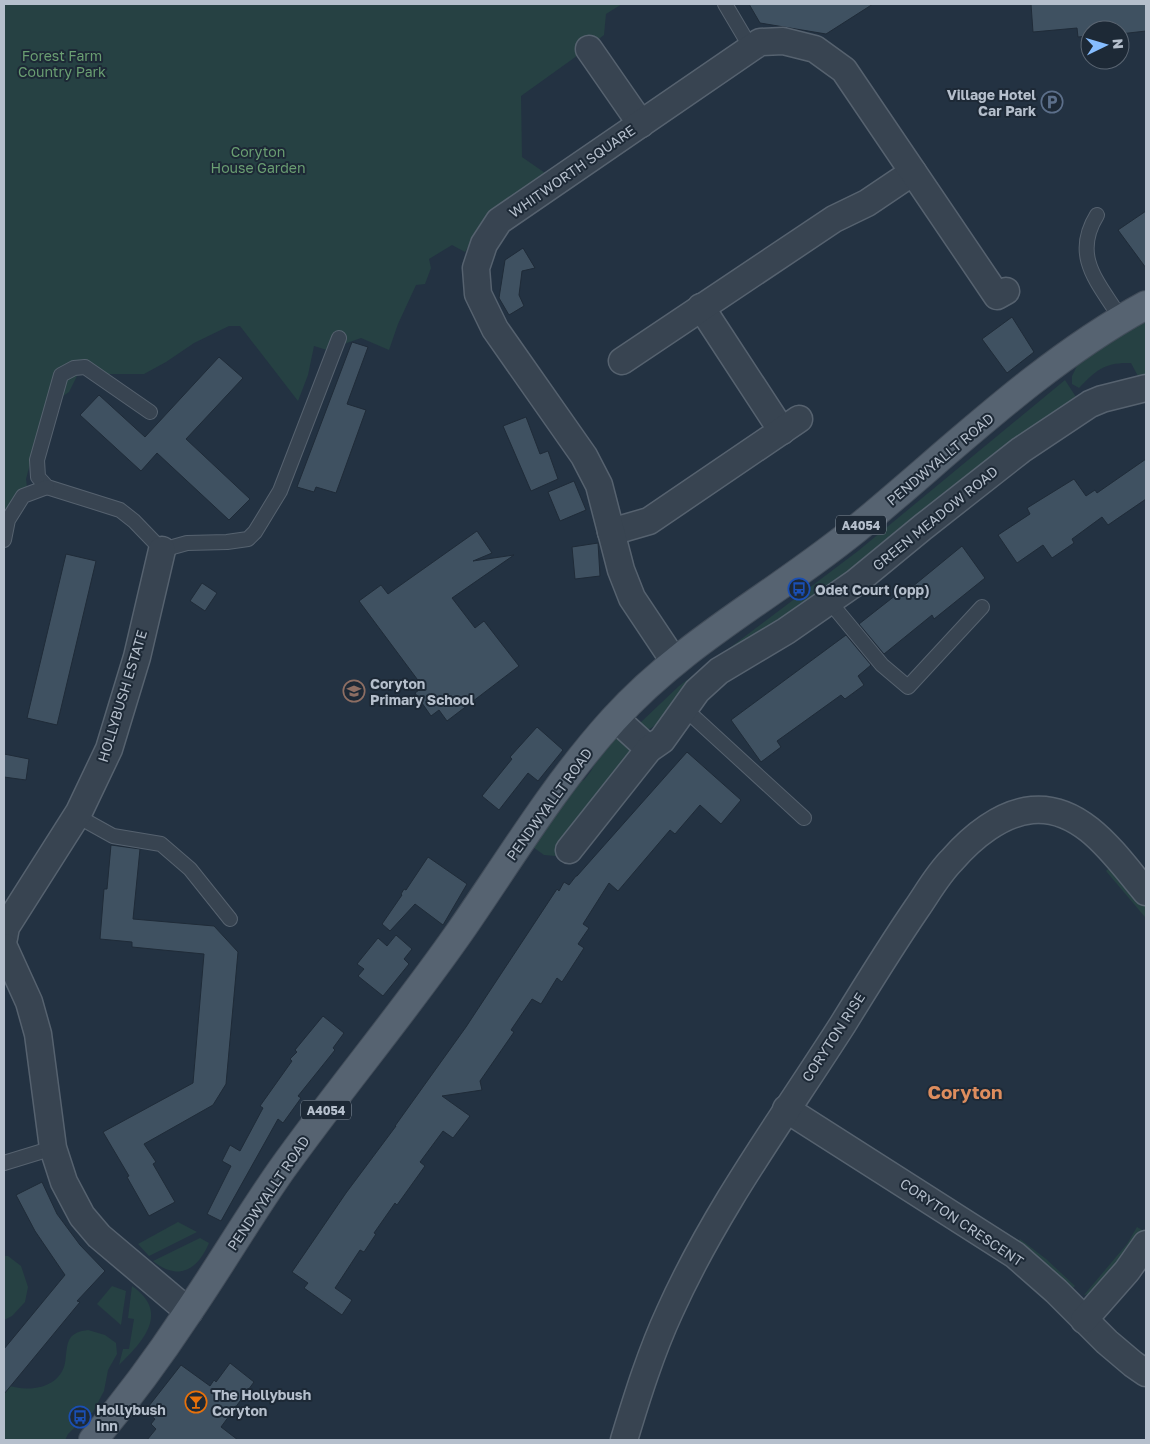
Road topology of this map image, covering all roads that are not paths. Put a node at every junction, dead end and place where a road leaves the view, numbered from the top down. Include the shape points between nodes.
1 (725, 4) edge
2 (751, 48) junction
3 (588, 49) dead end
4 (640, 124) junction
5 (913, 172) junction
6 (1097, 215) dead end
7 (1006, 291) dead end
8 (1146, 305) edge
9 (701, 307) junction
10 (1121, 319) junction
11 (339, 338) dead end
12 (622, 361) dead end
13 (1145, 392) edge
14 (150, 412) dead end
15 (47, 487) junction
16 (611, 532) junction
17 (4, 540) edge
18 (162, 550) junction
19 (829, 601) junction
20 (982, 607) dead end
21 (674, 661) junction
22 (684, 708) junction
23 (615, 718) junction
24 (649, 749) junction
25 (77, 816) junction
26 (804, 818) dead end
27 (569, 850) dead end
28 (1146, 892) edge
29 (230, 919) dead end
30 (4, 938) edge
31 (4, 947) edge
32 (786, 1109) junction
33 (53, 1148) junction
34 (4, 1163) edge
35 (1146, 1244) edge
36 (189, 1312) junction
37 (1084, 1320) junction
38 (1146, 1373) edge
39 (93, 1440) edge
40 (624, 1440) edge

1 - 2 lane
2 - 4 street, WHITWORTH SQUARE
2 - 5 street, WHITWORTH SQUARE via 760,42 783,42 815,49 844,70
3 - 4 street
4 - 16 street, WHITWORTH SQUARE via 499,221 484,244 476,268 478,294 495,329 584,456 599,485
5 - 7 street, WHITWORTH SQUARE via 998,296
5 - 9 street via 867,203 834,219
6 - 10 lane via 1089,228 1086,258
8 - 10 main road, PENDWYALLT ROAD / A4054
9 - 12 street
9 - 16 street via 791,425 649,520
10 - 21 main road, PENDWYALLT ROAD / A4054 via 1030,384 833,548
11 - 18 lane via 280,491 255,532 248,539 187,543
13 - 19 street, GREEN MEADOW ROAD via 1102,399 1076,412 1022,450
14 - 15 lane via 85,367 74,368 61,376 37,460 38,477
15 - 17 lane via 23,496 8,520
15 - 18 lane via 120,510
16 - 21 street, WHITWORTH SQUARE via 632,598
18 - 25 street, HOLLYBUSH ESTATE via 137,657 109,749
19 - 20 lane via 882,665 908,686
19 - 22 street, GREEN MEADOW ROAD via 719,671
21 - 23 main road, PENDWYALLT ROAD / A4054
22 - 24 street, GREEN MEADOW ROAD via 662,740
22 - 26 lane
23 - 24 street
23 - 36 main road, PENDWYALLT ROAD / A4054 via 573,768 425,981 280,1173
24 - 27 street, GREEN MEADOW ROAD
25 - 29 lane via 113,836 161,844 190,869
25 - 30 street, HOLLYBUSH ESTATE via 6,927
28 - 32 street, CORYTON RISE via 1113,853 1071,816 1031,810 992,825 970,842 936,879
31 - 33 street via 29,1002 38,1034
32 - 37 street, CORYTON CRESCENT via 1016,1255
32 - 40 street, CORYTON RISE via 712,1230 670,1311 638,1393
33 - 34 lane
33 - 36 street via 64,1182 82,1216 99,1236
35 - 37 street
36 - 39 main road, PENDWYALLT ROAD / A4054
37 - 38 street, CORYTON CRESCENT

